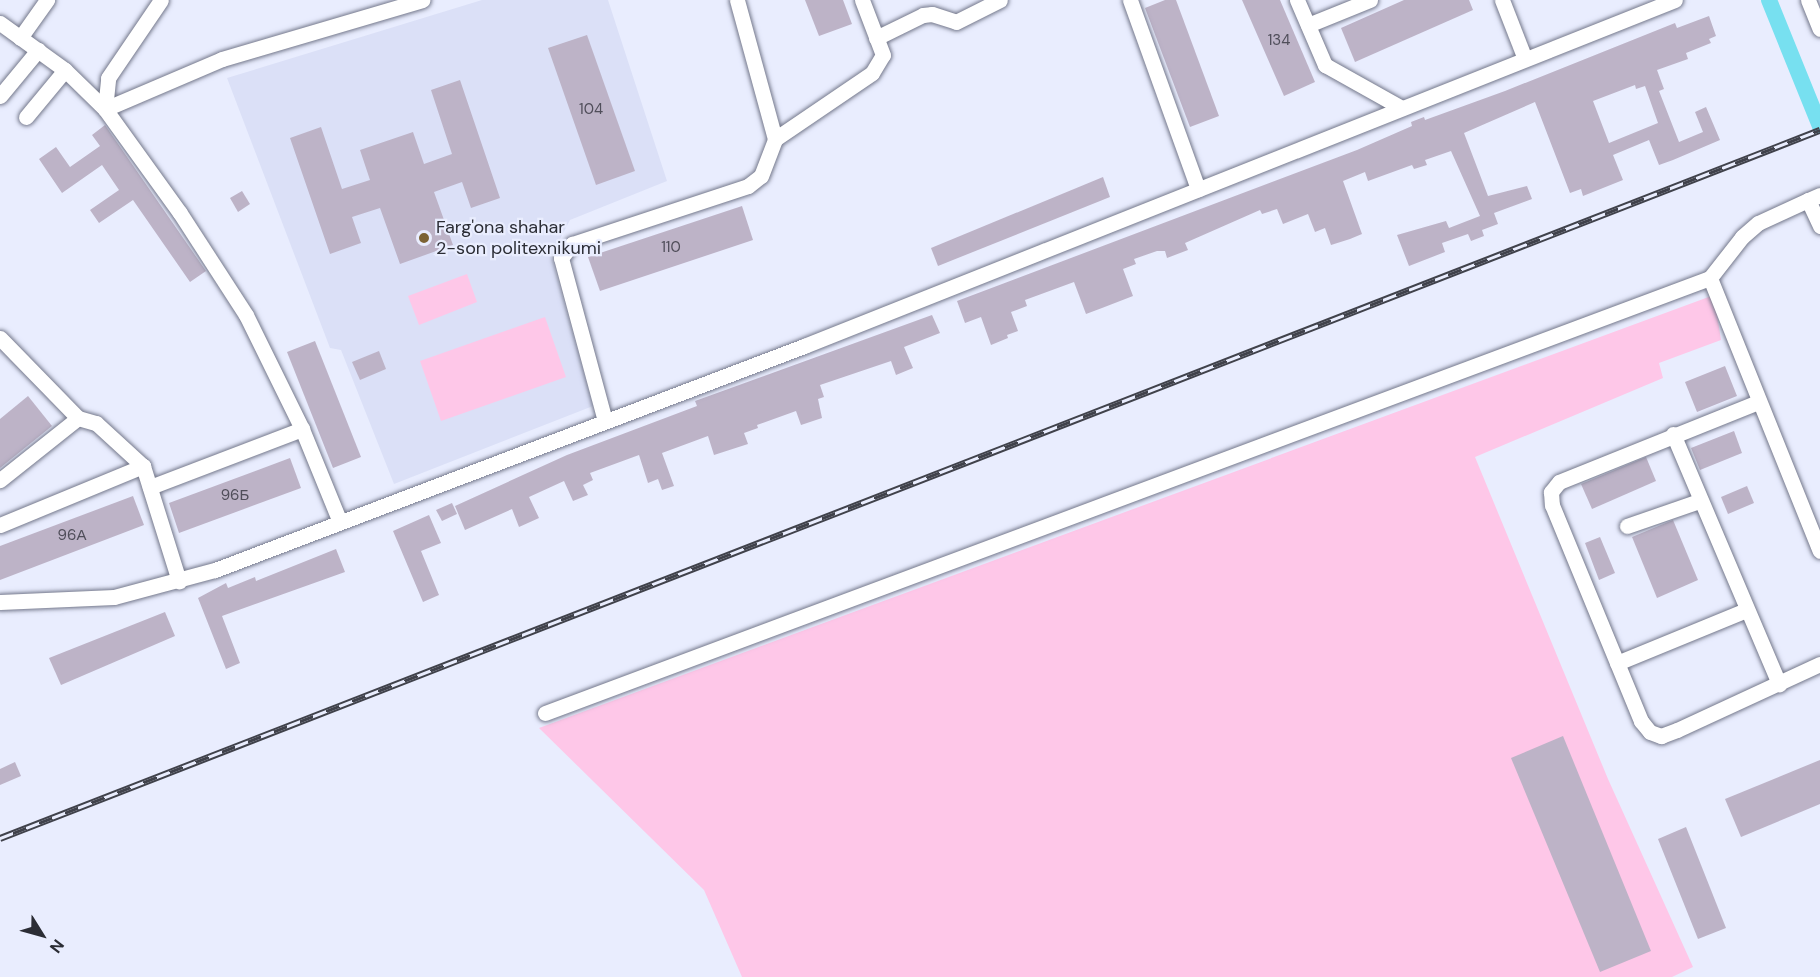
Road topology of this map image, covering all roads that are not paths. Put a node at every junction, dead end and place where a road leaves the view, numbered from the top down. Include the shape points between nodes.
1 (47, 0) edge
2 (160, 0) edge
3 (422, 0) edge
4 (737, 0) edge
5 (862, 0) edge
6 (1000, 0) edge
7 (1130, 0) edge
8 (1297, 0) edge
9 (1370, 0) edge
10 (1502, 0) edge
11 (1675, 0) edge
12 (1808, 0) edge
13 (0, 23) edge
14 (1308, 25) junction
15 (1820, 29) edge
16 (20, 38) junction
17 (876, 38) junction
18 (38, 50) junction
19 (1525, 59) junction
20 (65, 70) junction
21 (0, 96) edge
22 (1402, 108) junction
23 (105, 109) junction
24 (26, 117) dead end
25 (775, 139) junction
26 (1198, 189) junction
27 (1814, 198) edge
28 (1820, 226) edge
29 (1710, 278) junction
30 (3, 346) edge
31 (1758, 402) junction
32 (78, 418) junction
33 (605, 421) junction
34 (302, 429) junction
35 (1673, 434) junction
36 (143, 466) junction
37 (0, 480) edge
38 (150, 487) junction
39 (1699, 501) junction
40 (340, 522) junction
41 (0, 525) edge
42 (1628, 526) dead end
43 (1820, 550) edge
44 (179, 581) junction
45 (0, 602) edge
46 (1746, 610) junction
47 (1617, 663) junction
48 (1820, 664) edge
49 (1779, 684) junction
50 (545, 713) dead end

1 - 16 street
2 - 23 street via 108,78
3 - 23 street via 222,59
4 - 25 street
5 - 17 street
6 - 17 street via 956,22 923,15
7 - 26 street
8 - 14 street
9 - 14 street
10 - 19 street
11 - 19 street
12 - 15 street
13 - 16 street
14 - 22 street via 1324,65
16 - 18 street
17 - 25 street via 883,56 872,74
18 - 20 street
18 - 21 street
19 - 22 street
20 - 23 street
20 - 24 street
22 - 26 street
23 - 34 street via 246,315
25 - 33 street via 761,176 748,186 572,244 561,258
26 - 33 street
27 - 28 street
27 - 29 street via 1758,223
29 - 31 street
29 - 50 street
30 - 32 street
31 - 35 street
31 - 43 street
32 - 36 street via 96,423
32 - 37 street
33 - 40 street
34 - 38 street
34 - 40 street
35 - 39 street
35 - 47 street via 1559,482 1551,492 1551,505
36 - 38 street
36 - 41 street
38 - 44 street
39 - 42 street
39 - 46 street
40 - 44 street
44 - 45 street via 103,599
46 - 47 street
46 - 49 street
47 - 49 street via 1641,721 1650,732 1661,736
48 - 49 street

